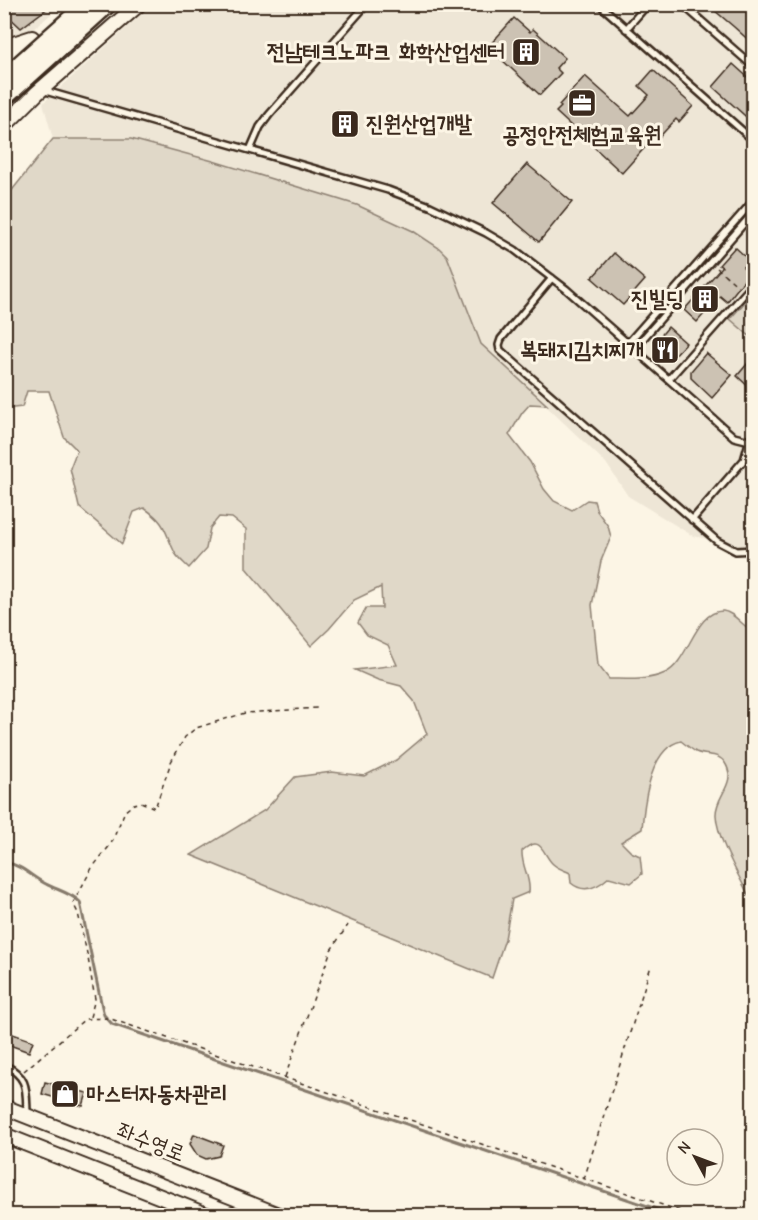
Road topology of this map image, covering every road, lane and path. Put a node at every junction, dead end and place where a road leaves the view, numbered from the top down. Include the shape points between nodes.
1 (74, 4) edge
2 (87, 4) edge
3 (108, 4) edge
4 (140, 4) edge
5 (367, 4) edge
6 (599, 4) edge
7 (648, 4) edge
8 (682, 4) edge
9 (626, 29) junction
10 (40, 35) junction
11 (4, 47) edge
12 (753, 67) edge
13 (5, 70) edge
14 (53, 80) junction
15 (39, 91) junction
16 (4, 98) edge
17 (4, 126) edge
18 (753, 141) edge
19 (250, 150) junction
20 (753, 200) edge
21 (753, 212) edge
22 (710, 262) junction
23 (552, 278) junction
24 (753, 283) edge
25 (745, 292) junction
26 (753, 323) edge
27 (628, 343) junction
28 (634, 349) junction
29 (669, 380) junction
30 (752, 437) edge
31 (692, 520) junction
32 (753, 550) edge
33 (317, 708) dead end
34 (348, 925) dead end
35 (651, 966) dead end
36 (89, 1018) junction
37 (4, 1065) edge
38 (20, 1075) junction
39 (285, 1078) junction
40 (4, 1107) edge
41 (28, 1116) junction
42 (4, 1135) edge
43 (584, 1179) junction
44 (209, 1215) edge
45 (281, 1215) edge
46 (694, 1215) edge

1 - 10 street
2 - 13 highway, bridge
3 - 16 highway, bridge
4 - 14 street
5 - 19 lane via 269,115
6 - 9 lane
7 - 9 lane
8 - 12 lane
9 - 18 lane
10 - 11 street
10 - 13 street
13 - 14 street
13 - 15 street
14 - 15 street
15 - 17 street
15 - 19 lane
19 - 23 lane via 411,198 486,233
20 - 27 lane
21 - 22 lane
22 - 25 path
22 - 28 lane
23 - 27 lane
23 - 31 lane via 501,339 500,350
24 - 25 lane
25 - 26 path via 751,299
25 - 29 lane
27 - 28 lane
28 - 29 lane
29 - 30 lane via 734,438
30 - 31 lane via 744,460
31 - 32 lane via 726,548
33 - 36 path via 245,713 191,731 171,762 155,808 137,803 125,811 111,844 74,900 95,999
34 - 39 path via 331,950
35 - 43 path
36 - 38 path
36 - 39 path via 108,1018
37 - 38 lane
38 - 41 lane via 26,1087
39 - 43 path
40 - 41 street, 좌수영로
41 - 45 street, 좌수영로
42 - 44 street, 좌수영로
43 - 46 path

